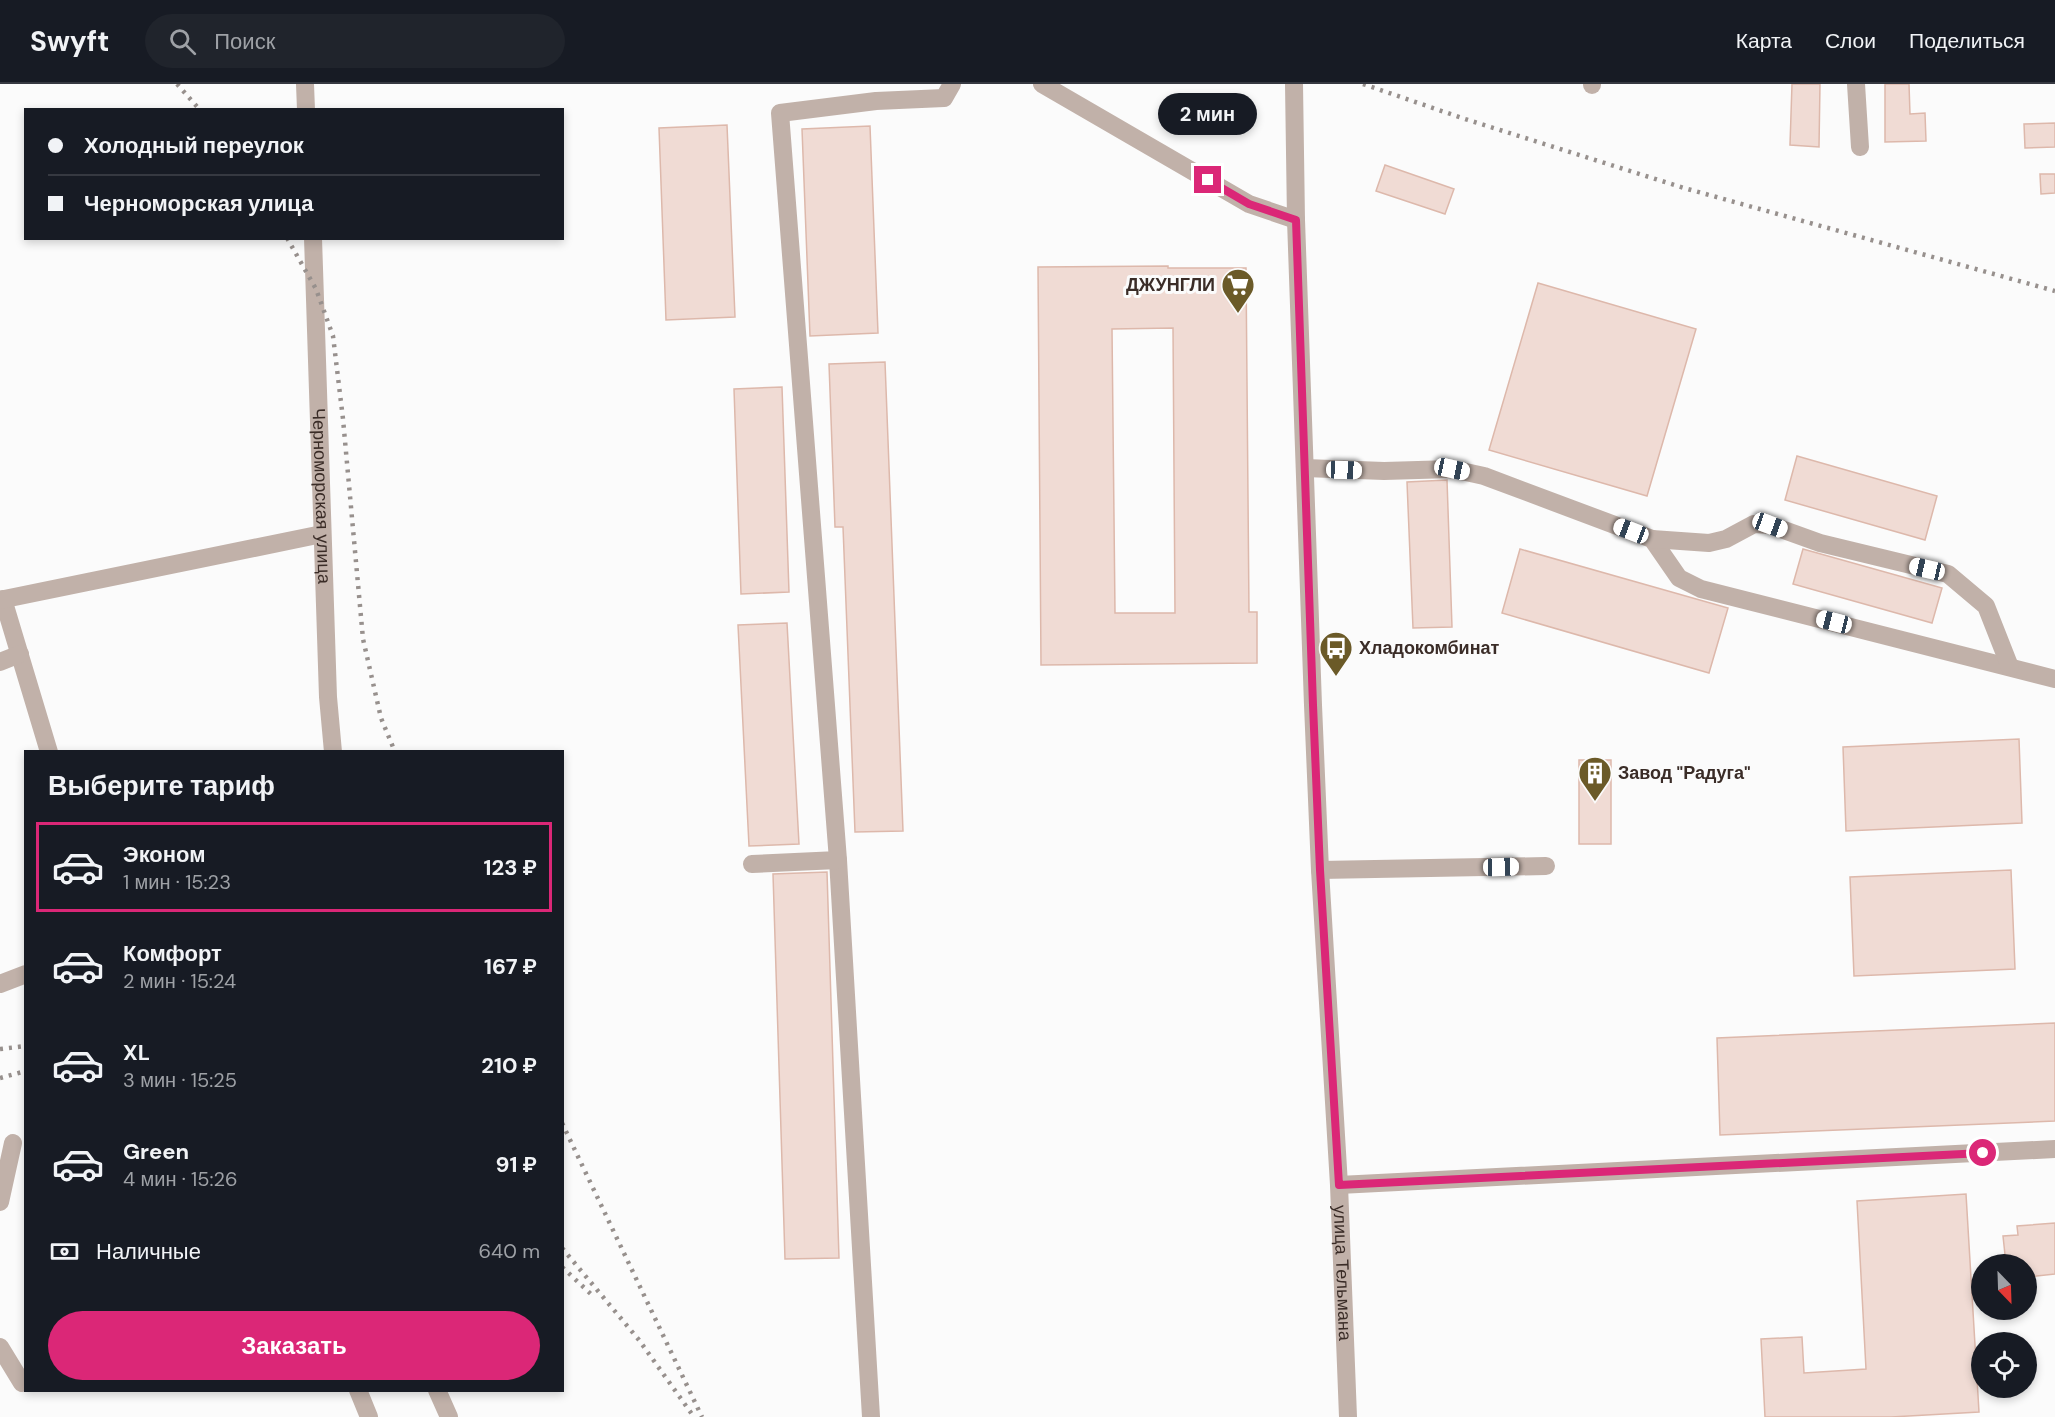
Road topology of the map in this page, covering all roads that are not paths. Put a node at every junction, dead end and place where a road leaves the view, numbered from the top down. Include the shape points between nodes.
1 (305, 84) edge
2 (952, 84) edge
3 (1042, 84) edge
4 (1294, 84) edge
5 (1856, 84) edge
6 (306, 108) edge
7 (1860, 147) dead end
8 (1296, 220) junction
9 (313, 240) edge
10 (1305, 468) junction
11 (322, 534) junction
12 (1652, 539) junction
13 (1, 599) edge
14 (20, 654) junction
15 (0, 662) edge
16 (2010, 667) junction
17 (2055, 679) edge
18 (48, 750) edge
19 (333, 750) edge
20 (838, 860) junction
21 (752, 864) dead end
22 (1546, 866) dead end
23 (1320, 870) junction
24 (24, 975) edge
25 (0, 984) edge
26 (13, 1143) dead end
27 (2055, 1149) edge
28 (1339, 1185) junction
29 (0, 1202) edge
30 (0, 1347) edge
31 (24, 1382) edge
32 (359, 1392) edge
33 (438, 1392) edge
34 (369, 1417) edge
35 (449, 1417) edge
36 (871, 1417) edge
37 (1348, 1417) edge

1 - 6 street
2 - 20 street via 944,98 876,101 780,113
3 - 8 street via 1249,204
4 - 8 street, улица Тельмана
5 - 7 street
8 - 10 street, улица Тельмана
9 - 11 street, Черноморская улица
10 - 12 street via 1452,469 1484,476
10 - 23 street, улица Тельмана
11 - 13 street
11 - 19 street, Черноморская улица
12 - 16 street via 1679,578 1701,589
12 - 16 street via 1709,543 1754,524 1770,525 1820,543 1948,574 1986,606
13 - 14 street
14 - 15 street
14 - 18 street
16 - 17 street
20 - 21 street
20 - 36 street
22 - 23 street
23 - 28 street, улица Тельмана
24 - 25 street
26 - 29 street
27 - 28 street
28 - 37 street, улица Тельмана
30 - 31 street
32 - 34 street
33 - 35 street

